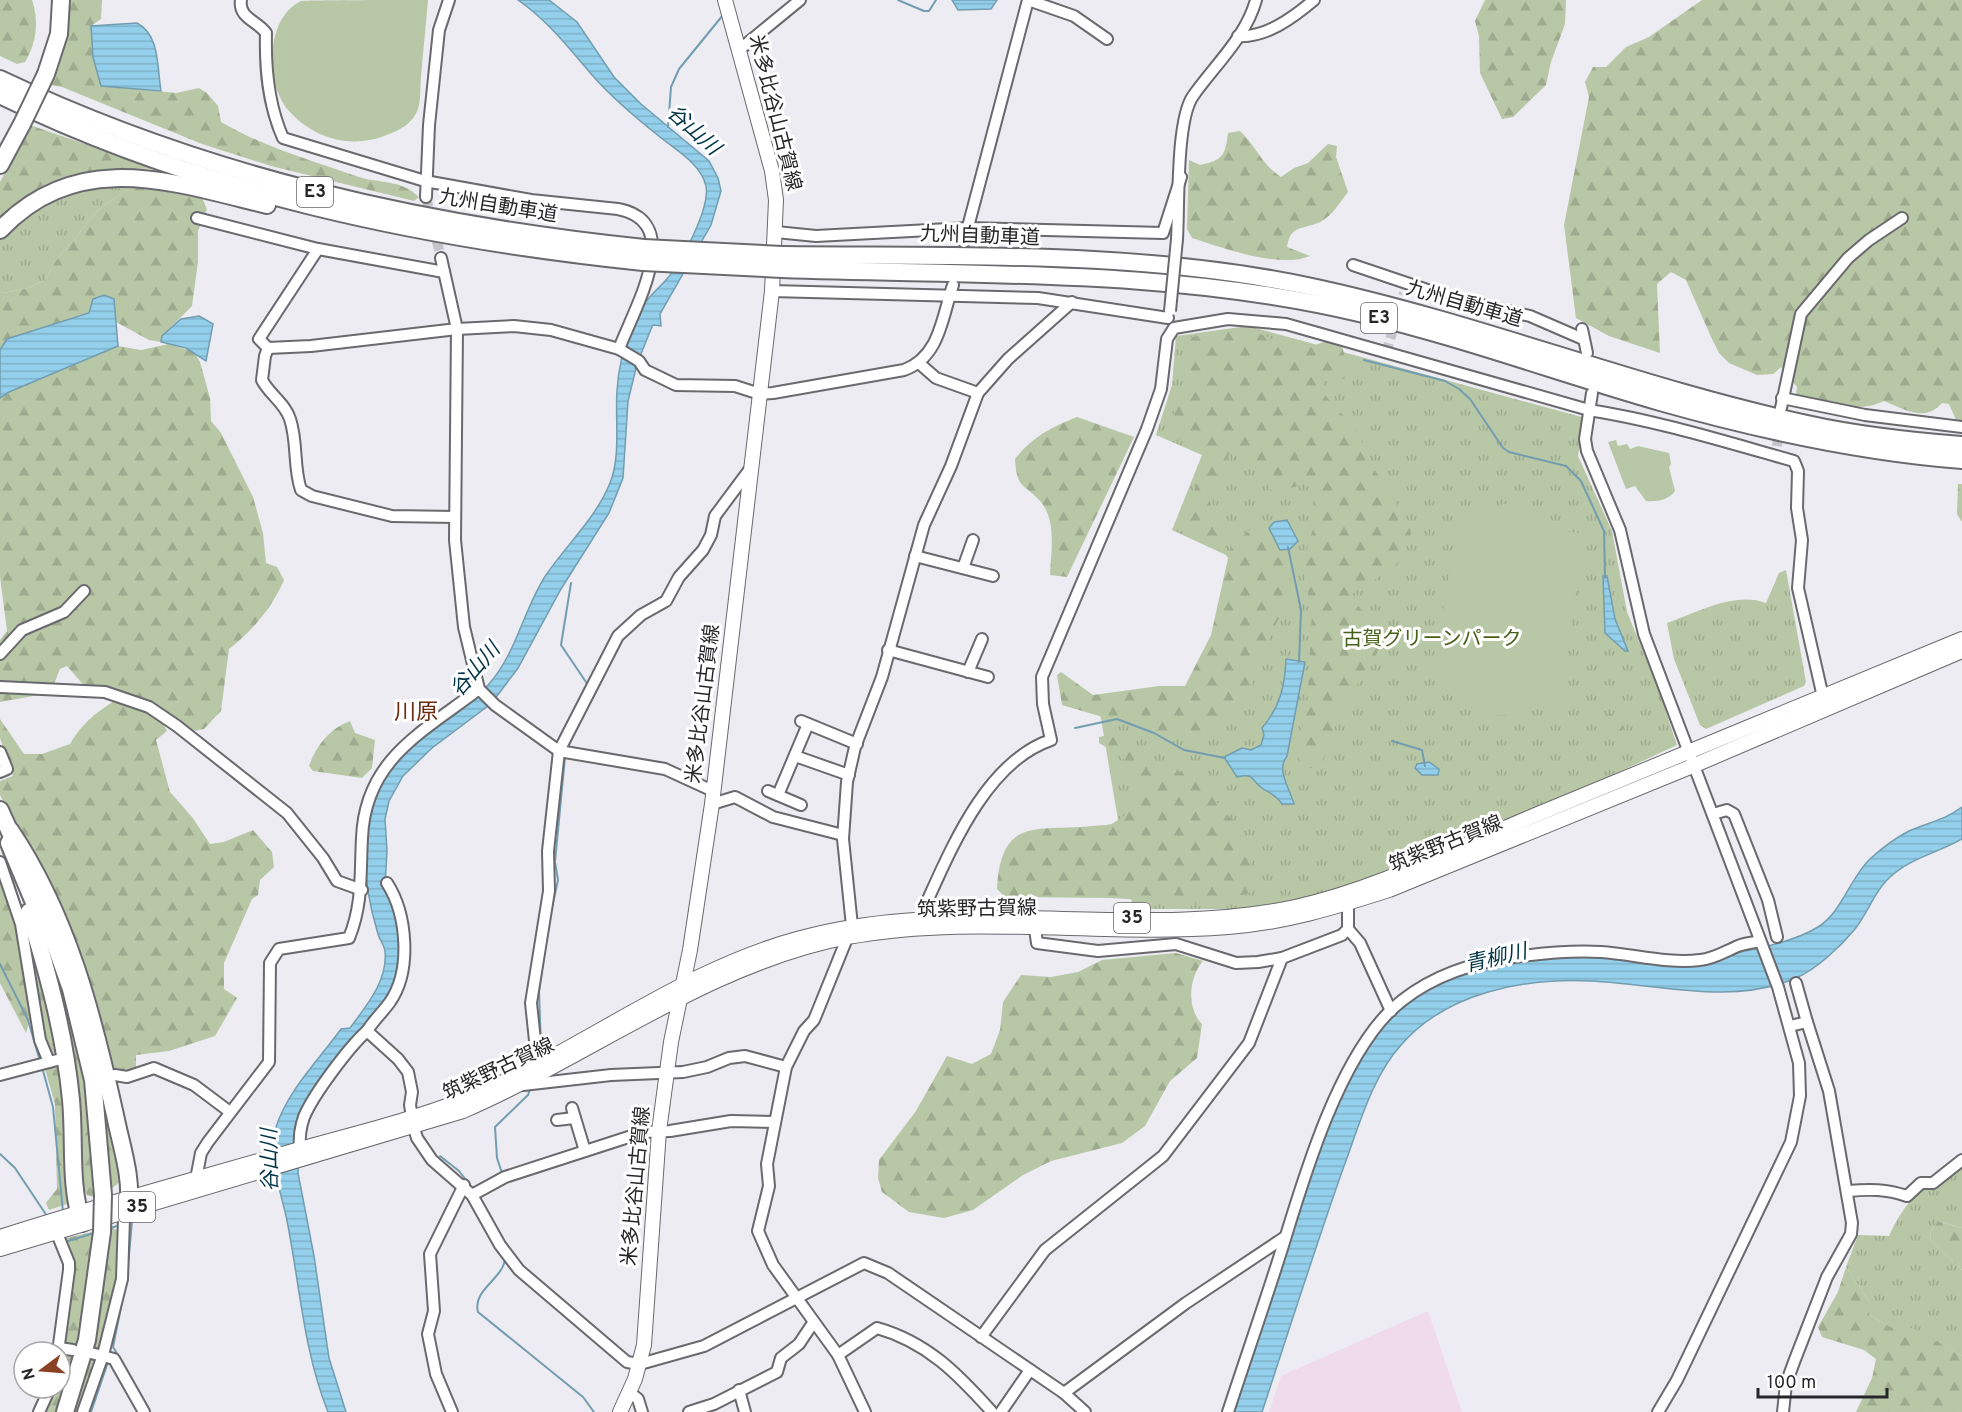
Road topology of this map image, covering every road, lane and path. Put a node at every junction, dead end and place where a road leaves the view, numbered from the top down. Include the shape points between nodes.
1 (52, 0) edge
2 (61, 0) edge
3 (241, 0) edge
4 (448, 0) edge
5 (800, 0) edge
6 (1028, 0) edge
7 (1257, 0) edge
8 (1314, 0) edge
9 (727, 7) edge
10 (1238, 36) junction
11 (1107, 39) dead end
12 (739, 50) junction
13 (0, 69) edge
14 (42, 73) junction
15 (0, 79) edge
16 (0, 94) edge
17 (91, 118) junction
18 (18, 122) junction
19 (0, 146) edge
20 (0, 165) edge
21 (1181, 177) junction
22 (425, 181) junction
23 (426, 197) tunnel mouth
24 (197, 218) dead end
25 (1902, 218) dead end
26 (968, 228) junction
27 (0, 230) edge
28 (412, 230) junction
29 (776, 232) junction
30 (964, 242) dead end
31 (318, 249) junction
32 (644, 255) junction
33 (441, 258) tunnel mouth
34 (782, 262) junction
35 (1353, 265) dead end
36 (444, 273) junction
37 (953, 285) dead end
38 (772, 291) junction
39 (949, 297) junction
40 (1072, 302) junction
41 (1170, 319) junction
42 (457, 328) junction
43 (268, 348) junction
44 (620, 350) junction
45 (1587, 353) dead end
46 (920, 364) junction
47 (978, 393) junction
48 (1592, 393) dead end
49 (760, 394) junction
50 (1589, 410) junction
51 (1962, 427) edge
52 (1962, 446) edge
53 (1962, 460) edge
54 (750, 470) junction
55 (454, 518) junction
56 (973, 540) dead end
57 (915, 555) junction
58 (963, 568) junction
59 (993, 576) dead end
60 (84, 591) dead end
61 (982, 639) dead end
62 (1962, 639) edge
63 (888, 650) junction
64 (1962, 651) edge
65 (0, 654) edge
66 (968, 672) junction
67 (988, 677) dead end
68 (0, 687) edge
69 (479, 689) junction
70 (1823, 697) junction
71 (857, 744) junction
72 (559, 751) junction
73 (0, 752) edge
74 (1690, 752) junction
75 (795, 756) junction
76 (1695, 765) junction
77 (0, 772) edge
78 (849, 775) junction
79 (712, 798) junction
80 (801, 805) dead end
81 (0, 810) edge
82 (1713, 814) junction
83 (7, 832) edge
84 (843, 835) junction
85 (0, 862) edge
86 (387, 883) dead end
87 (362, 890) junction
88 (1348, 904) junction
89 (926, 918) junction
90 (1035, 928) junction
91 (1348, 929) junction
92 (850, 932) junction
93 (1777, 937) dead end
94 (1761, 944) junction
95 (690, 950) junction
96 (1282, 958) junction
97 (717, 968) junction
98 (1796, 983) dead end
99 (683, 985) junction
100 (679, 999) junction
101 (1391, 1011) junction
102 (647, 1016) junction
103 (1807, 1022) junction
104 (1790, 1026) junction
105 (367, 1031) junction
106 (671, 1042) junction
107 (540, 1062) junction
108 (786, 1067) junction
109 (667, 1071) junction
110 (0, 1075) edge
111 (115, 1075) dead end
112 (521, 1085) junction
113 (231, 1112) junction
114 (557, 1120) dead end
115 (775, 1122) junction
116 (412, 1123) junction
117 (659, 1131) junction
118 (585, 1151) junction
119 (299, 1154) junction
120 (1962, 1160) edge
121 (274, 1163) junction
122 (196, 1179) junction
123 (464, 1185) junction
124 (1848, 1191) junction
125 (472, 1195) junction
126 (129, 1203) junction
127 (80, 1218) junction
128 (56, 1231) junction
129 (100, 1233) junction
130 (0, 1237) edge
131 (1286, 1237) junction
132 (0, 1249) edge
133 (797, 1298) junction
134 (813, 1323) junction
135 (981, 1337) junction
136 (59, 1340) edge
137 (91, 1353) dead end
138 (103, 1355) junction
139 (838, 1355) junction
140 (640, 1364) junction
141 (1030, 1370) junction
142 (739, 1390) junction
143 (629, 1392) junction
144 (1064, 1393) junction
145 (60, 1412) edge
146 (65, 1412) edge
147 (83, 1412) edge
148 (144, 1412) edge
149 (452, 1412) edge
150 (620, 1412) edge
151 (642, 1412) edge
152 (689, 1412) edge
153 (745, 1412) edge
154 (865, 1412) edge
155 (992, 1412) edge
156 (1001, 1412) edge
157 (1085, 1412) edge
158 (1228, 1412) edge
159 (1658, 1412) edge
160 (1782, 1412) edge

1 - 14 highway
2 - 14 highway via 59,34
3 - 22 street via 245,16 266,33 268,86 283,138
4 - 22 street via 439,30
5 - 12 street
6 - 11 street via 1074,16
6 - 26 street
7 - 10 street
8 - 10 street via 1267,31
9 - 12 main road, 米多比谷山古賀線
10 - 21 street via 1192,98 1182,128
12 - 29 main road, 米多比谷山古賀線 via 772,171
13 - 17 highway via 53,94
14 - 18 highway
15 - 17 highway, 九州自動車道 / E3
16 - 28 highway, 九州自動車道 / E3 via 93,135 213,178
17 - 32 highway, 九州自動車道 / E3 via 220,165 340,199
18 - 19 highway
18 - 20 highway
21 - 26 street via 1163,233
21 - 41 street, bridge
22 - 23 street
22 - 44 street via 531,200 618,209 645,220 652,241 650,275
24 - 31 street
25 - 51 street via 1848,258 1801,314 1782,403
26 - 29 street via 816,236
26 - 30 street
27 - 28 highway via 30,204 57,189 93,179 127,177 174,182 318,217
28 - 32 highway, 九州自動車道 / E3 via 549,252
29 - 38 main road, 米多比谷山古賀線
31 - 36 street
31 - 43 street via 259,339
32 - 34 highway, 九州自動車道 / E3, bridge
33 - 36 street
34 - 52 highway, 九州自動車道 / E3 via 1002,258 1104,262 1263,279 1388,305 1658,386 1809,424
34 - 53 highway, 九州自動車道 / E3 via 1122,277 1286,298 1452,337 1733,421 1811,440
35 - 45 street via 1405,288 1530,316 1583,334
36 - 42 street
37 - 39 street
38 - 39 street
38 - 49 main road, 米多比谷山古賀線
39 - 40 street
39 - 46 street via 936,340
40 - 41 street
40 - 47 street via 1008,359
41 - 50 street via 1286,324
41 - 89 street via 1161,390 1042,677 1051,740 1035,746 1007,769 966,819 925,906
42 - 43 street
42 - 44 street via 514,326 551,330
42 - 55 street
43 - 55 street via 262,380 289,417 301,490 392,516
44 - 49 street via 639,361 645,370 676,385 735,386
46 - 47 street via 936,378
46 - 49 street
47 - 57 street
48 - 50 street
49 - 54 main road, 米多比谷山古賀線
50 - 70 street via 1775,451 1794,461 1802,540 1798,588
50 - 74 street via 1587,451 1614,513 1644,634
54 - 72 street via 715,516 703,550 679,577 666,601 641,615 618,636
54 - 79 main road, 米多比谷山古賀線
55 - 69 street via 460,598
56 - 58 street
57 - 58 street
57 - 63 street
58 - 59 street
60 - 65 street via 64,612 22,630
61 - 66 street
62 - 70 main road, 筑紫野古賀線 / 35
63 - 66 street
63 - 71 street
64 - 76 main road, 筑紫野古賀線 / 35
66 - 67 street
68 - 87 street via 105,692 149,707 287,813 337,881
69 - 72 street
69 - 87 street via 424,729 384,768 365,807
70 - 74 main road, 筑紫野古賀線 / 35
71 - 75 street via 805,722
71 - 78 street
72 - 79 street via 665,769
72 - 107 street via 548,852 549,891 531,1003
73 - 77 street via 7,769
74 - 76 street
74 - 89 main road, 筑紫野古賀線 / 35 via 1386,879 1294,907 1169,919
75 - 78 street
75 - 80 street via 773,793
76 - 82 street
76 - 88 main road, 筑紫野古賀線 / 35
78 - 84 street
79 - 84 street via 735,797 773,817
79 - 95 main road, 米多比谷山古賀線
81 - 83 highway
82 - 93 street via 1727,810 1734,814 1768,900
82 - 94 street
83 - 126 highway via 30,860 47,893 86,996 113,1107
83 - 127 highway via 60,1030 71,1100 74,1191
83 - 129 highway, bridge via 44,913 71,988 93,1080
84 - 92 street
85 - 110 street via 21,924 40,1040 53,1061
86 - 105 street via 400,918 402,969 389,1004
87 - 113 street via 350,938 279,949 273,954 269,1062
88 - 90 main road, 筑紫野古賀線 / 35 via 1292,918 1227,927
88 - 91 street
89 - 92 main road, 筑紫野古賀線 / 35
90 - 92 main road, 筑紫野古賀線 / 35
90 - 96 street via 1037,943 1098,951 1176,944 1236,963
91 - 96 street via 1336,939
91 - 101 street via 1360,943
92 - 97 main road, 筑紫野古賀線 / 35 via 794,939
92 - 100 main road, 筑紫野古賀線 / 35 via 771,959
92 - 108 street via 814,1020
94 - 101 street via 1739,945 1692,961 1599,952 1500,959 1448,974 1424,986
94 - 104 street
95 - 97 main road via 700,963
95 - 99 main road, 米多比谷山古賀線
96 - 135 street via 1249,1043 1163,1156 1045,1250
97 - 99 main road, 筑紫野古賀線 / 35
98 - 103 street
99 - 100 main road, 米多比谷山古賀線
99 - 107 main road, 筑紫野古賀線 / 35
100 - 102 main road, 筑紫野古賀線 / 35
100 - 106 main road, 米多比谷山古賀線
101 - 131 street via 1375,1029 1344,1081 1292,1212
102 - 106 main road via 665,1024
102 - 112 main road, 筑紫野古賀線 / 35
103 - 104 street
103 - 124 street via 1829,1091
104 - 159 street via 1799,1063 1800,1096 1791,1142
105 - 116 street via 408,1072
105 - 119 street via 343,1058 305,1115
106 - 109 main road, 米多比谷山古賀線
107 - 116 main road, 筑紫野古賀線 / 35
108 - 109 street via 744,1056 699,1069
108 - 115 street
109 - 112 street
109 - 117 main road, 米多比谷山古賀線
111 - 113 street via 127,1077 154,1068 194,1085
112 - 116 main road, 筑紫野古賀線 / 35 via 463,1111
113 - 122 street via 201,1153
114 - 118 street via 573,1113
115 - 117 street via 731,1120
115 - 133 street via 767,1164 769,1186 758,1231 773,1266
116 - 119 main road, 筑紫野古賀線 / 35
116 - 123 street via 432,1160
117 - 118 street
117 - 140 main road, 米多比谷山古賀線 via 647,1324
118 - 125 street via 505,1177
119 - 121 main road, 筑紫野古賀線 / 35
120 - 124 street via 1933,1183 1921,1183 1907,1196 1871,1188
121 - 122 main road, 筑紫野古賀線 / 35
121 - 126 main road, 筑紫野古賀線 / 35
122 - 126 main road, 筑紫野古賀線 / 35
123 - 125 street
123 - 149 street via 430,1254 434,1311 428,1334 436,1374
124 - 160 street via 1851,1234 1827,1277 1794,1362
125 - 140 street via 519,1270 627,1362
126 - 127 main road, 筑紫野古賀線 / 35
126 - 138 street via 124,1219 122,1279
127 - 128 main road, 筑紫野古賀線 / 35
127 - 130 main road, 筑紫野古賀線 / 35
128 - 132 main road, 筑紫野古賀線 / 35
128 - 136 street via 69,1263
129 - 145 highway via 81,1343
129 - 146 highway via 87,1340
131 - 144 street via 1185,1303
131 - 158 street
133 - 134 street
133 - 135 street via 860,1264 872,1264
133 - 140 street via 704,1346
134 - 139 street
134 - 142 street via 799,1344 781,1358 777,1372
135 - 141 street
137 - 138 street
138 - 147 street
138 - 148 street via 114,1359
139 - 154 street
139 - 155 street via 877,1328 886,1330 945,1362
140 - 143 main road, 米多比谷山古賀線
141 - 144 street
141 - 156 street
142 - 152 street
142 - 153 street
143 - 150 main road, 米多比谷山古賀線
143 - 151 street via 638,1399
144 - 157 street

